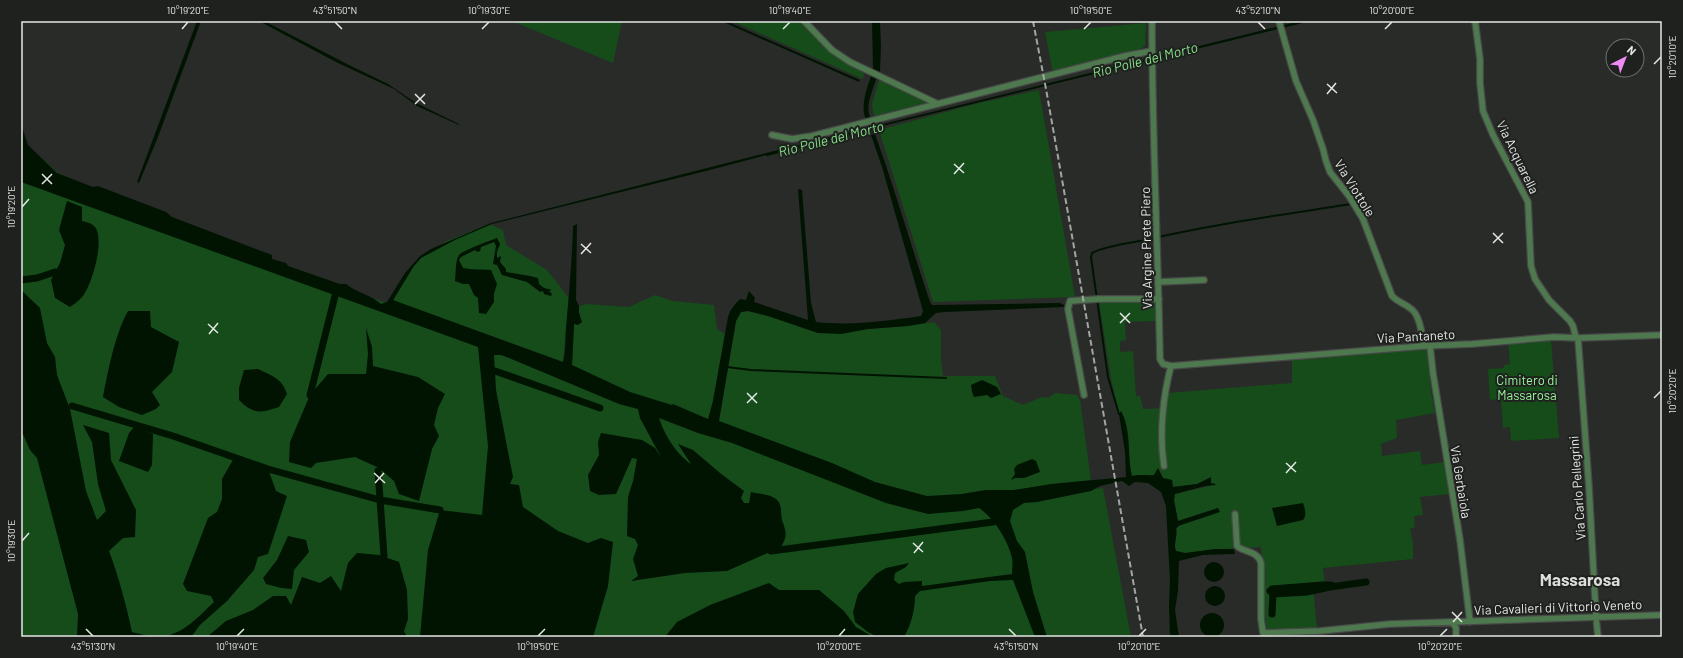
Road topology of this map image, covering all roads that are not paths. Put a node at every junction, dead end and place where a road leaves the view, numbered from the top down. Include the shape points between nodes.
1 (804, 21) edge
2 (1152, 21) edge
3 (1279, 21) edge
4 (1475, 21) edge
5 (1152, 52) junction
6 (938, 104) junction
7 (772, 135) dead end
8 (1204, 280) dead end
9 (1158, 282) junction
10 (1159, 299) junction
11 (1662, 335) edge
12 (1577, 338) junction
13 (1424, 346) junction
14 (1430, 346) junction
15 (1171, 366) junction
16 (1084, 395) dead end
17 (1164, 466) dead end
18 (1235, 514) dead end
19 (1662, 615) edge
20 (1596, 617) junction
21 (1470, 622) junction
22 (1453, 623) junction
23 (1320, 631) junction
24 (1316, 637) edge
25 (1456, 637) edge
26 (1598, 637) edge

1 - 6 street via 832,50 850,62
2 - 5 street, Via Argine Prete Piero
3 - 13 street, Via Viottole via 1296,81 1314,120 1330,172 1363,219 1392,296 1399,303 1411,308 1417,317
4 - 12 street, Via Acquarella via 1483,111 1528,202 1535,279 1549,300 1570,321
5 - 6 street via 1125,56
5 - 9 street, Via Argine Prete Piero
6 - 7 street via 812,136 792,139
8 - 9 street
9 - 10 street, Via Argine Prete Piero
10 - 15 street, Via Argine Prete Piero via 1160,359 1162,364
10 - 16 street via 1070,301 1068,309
11 - 12 street, Via Pantaneto
12 - 14 street, Via Pantaneto via 1552,337
12 - 20 street, Via Carlo Pellegrini
13 - 14 street, Via Pantaneto
13 - 15 street, Via Pantaneto
14 - 21 street, Via Gerbaiola
15 - 17 street via 1163,401
18 - 23 street, Via Cavalieri di Vittorio Veneto via 1237,546 1255,553 1261,563 1263,633
19 - 20 street, Via Cavalieri di Vittorio Veneto
20 - 21 street, Via Cavalieri di Vittorio Veneto
20 - 26 street, Via Carlo Pellegrini
21 - 22 street, Via Cavalieri di Vittorio Veneto
22 - 23 street, Via Cavalieri di Vittorio Veneto via 1390,624
22 - 25 street
23 - 24 street

